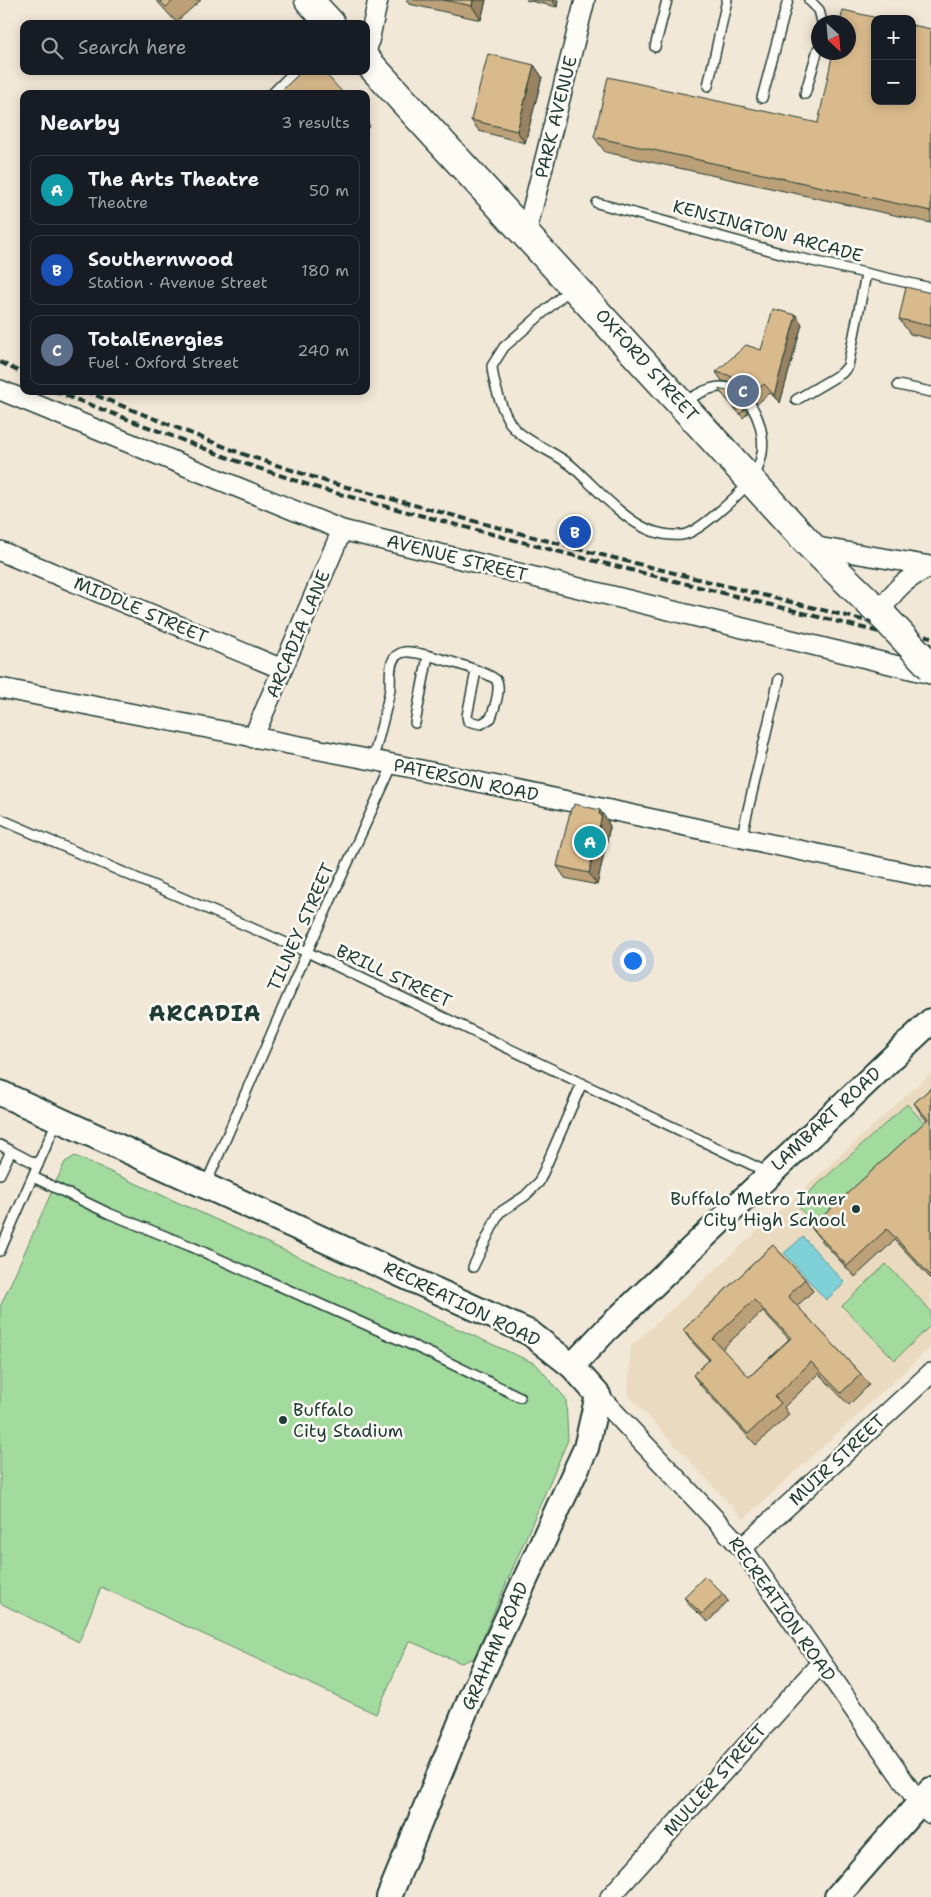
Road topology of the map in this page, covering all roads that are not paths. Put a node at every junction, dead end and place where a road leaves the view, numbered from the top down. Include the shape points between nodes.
1 (308, 0) edge
2 (378, 0) edge
3 (585, 0) edge
4 (666, 0) edge
5 (727, 0) edge
6 (788, 0) edge
7 (809, 0) edge
8 (820, 15) edge
9 (327, 20) edge
10 (370, 37) edge
11 (655, 46) dead end
12 (815, 60) edge
13 (370, 64) edge
14 (291, 75) edge
15 (708, 86) dead end
16 (276, 90) edge
17 (805, 94) dead end
18 (762, 98) dead end
19 (597, 203) dead end
20 (526, 234) junction
21 (866, 274) junction
22 (574, 285) junction
23 (931, 288) edge
24 (898, 385) dead end
25 (0, 390) edge
26 (931, 392) edge
27 (796, 400) dead end
28 (681, 403) junction
29 (752, 481) junction
30 (342, 530) junction
31 (810, 546) junction
32 (0, 550) edge
33 (931, 566) edge
34 (882, 615) junction
35 (428, 656) junction
36 (931, 666) edge
37 (282, 670) junction
38 (476, 670) junction
39 (931, 674) edge
40 (779, 678) dead end
41 (0, 688) edge
42 (415, 723) dead end
43 (253, 738) junction
44 (373, 760) junction
45 (393, 764) junction
46 (0, 819) edge
47 (741, 839) junction
48 (931, 878) edge
49 (307, 952) junction
50 (931, 1021) edge
51 (582, 1084) junction
52 (0, 1093) edge
53 (58, 1120) junction
54 (0, 1145) edge
55 (11, 1151) junction
56 (38, 1165) junction
57 (770, 1173) junction
58 (0, 1174) edge
59 (33, 1177) junction
60 (205, 1187) junction
61 (0, 1251) edge
62 (473, 1267) dead end
63 (572, 1366) junction
64 (931, 1373) edge
65 (598, 1394) junction
66 (520, 1397) dead end
67 (742, 1548) junction
68 (821, 1663) junction
69 (927, 1802) edge
70 (389, 1897) edge
71 (610, 1897) edge
72 (836, 1897) edge

1 - 9 main road
2 - 10 street
3 - 20 street, PARK AVENUE
4 - 11 lane
5 - 15 lane
6 - 18 lane
7 - 8 lane
12 - 17 lane
13 - 20 main road, OXFORD STREET
14 - 16 lane
19 - 21 lane, KENSINGTON ARCADE
20 - 22 main road, OXFORD STREET
21 - 23 lane, KENSINGTON ARCADE
21 - 27 lane via 848,366 842,373
22 - 28 main road, OXFORD STREET
22 - 29 lane via 504,348 492,366 495,389 513,426 562,457 630,519 666,534 684,535 703,524
24 - 26 lane
25 - 30 street, AVENUE STREET
28 - 29 main road, OXFORD STREET
28 - 29 lane via 706,390 723,386 747,402 758,419 763,449
29 - 31 main road, OXFORD STREET
30 - 37 street, ARCADIA LANE
30 - 39 street, AVENUE STREET
31 - 33 street
31 - 34 main road, OXFORD STREET
32 - 37 street, MIDDLE STREET
33 - 34 street via 898,586
34 - 36 main road, OXFORD STREET, bridge
35 - 38 lane
35 - 42 lane
35 - 44 lane via 403,652 392,662 390,689
37 - 43 street, ARCADIA LANE
38 - 38 lane via 494,676 498,688 491,718 481,724 468,721 467,716
40 - 47 lane
41 - 43 street, PATERSON ROAD
43 - 44 street, PATERSON ROAD
44 - 45 street, PATERSON ROAD
45 - 47 street, PATERSON ROAD
45 - 49 lane, TILNEY STREET
46 - 49 lane, BRILL STREET
47 - 48 street, PATERSON ROAD
49 - 51 lane, BRILL STREET
49 - 60 lane, TILNEY STREET
50 - 57 street, LAMBART ROAD
51 - 57 lane, BRILL STREET
51 - 62 lane via 539,1182 499,1214
52 - 53 street, RECREATION ROAD
53 - 56 lane
53 - 60 street, RECREATION ROAD
54 - 55 lane
55 - 56 lane
55 - 58 lane
56 - 59 lane
57 - 63 street, LAMBART ROAD
59 - 61 lane
59 - 66 lane via 108,1213 428,1352
60 - 63 street, RECREATION ROAD via 530,1333
63 - 65 street, RECREATION ROAD
64 - 67 street, MUIR STREET
65 - 67 street, RECREATION ROAD
65 - 70 street, GRAHAM ROAD via 586,1448 471,1697
67 - 68 street, RECREATION ROAD
68 - 69 street, RECREATION ROAD
68 - 71 street, MULLER STREET
69 - 72 street

